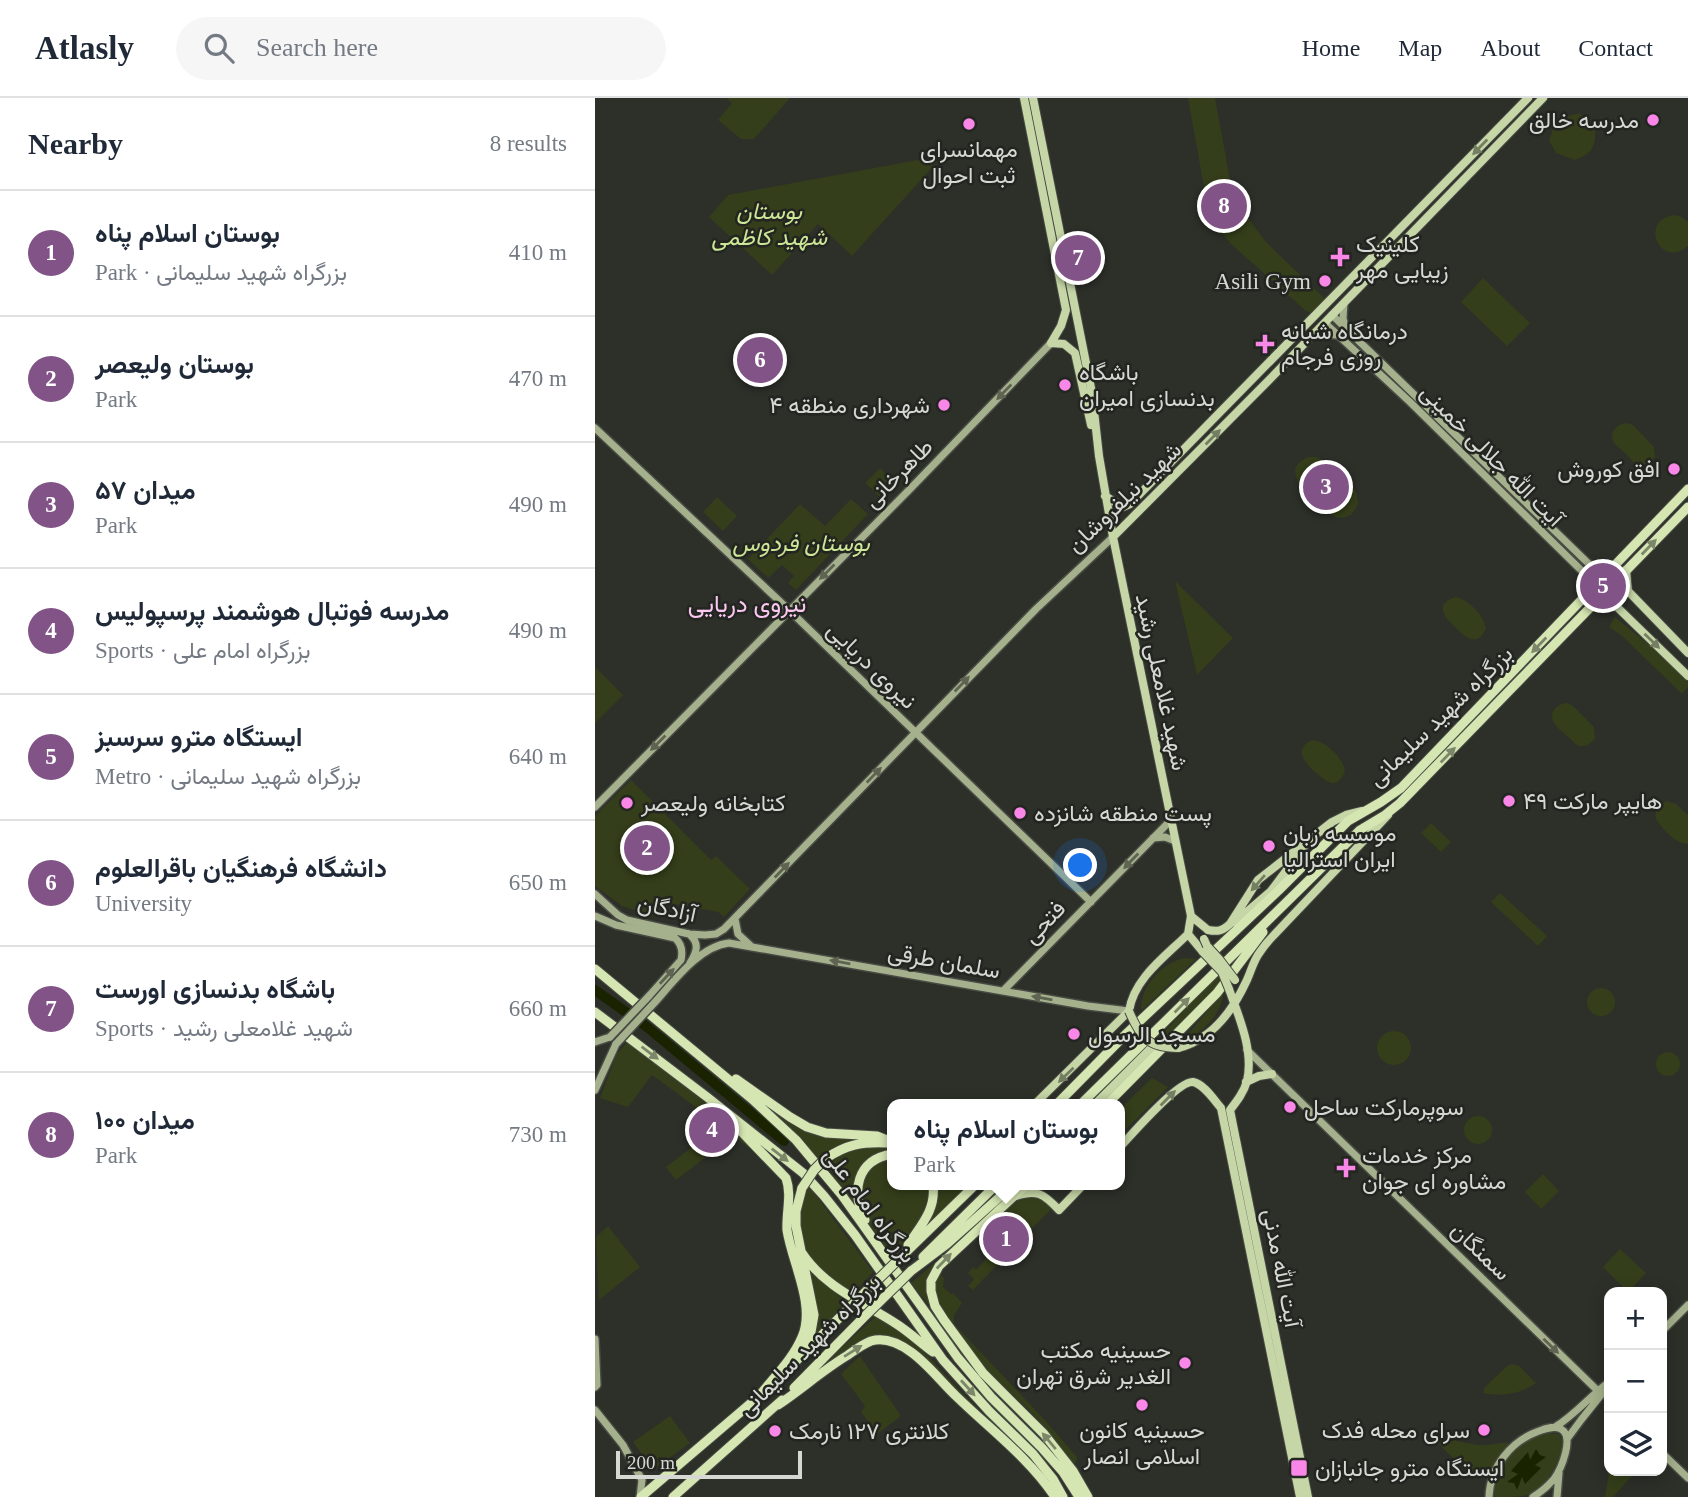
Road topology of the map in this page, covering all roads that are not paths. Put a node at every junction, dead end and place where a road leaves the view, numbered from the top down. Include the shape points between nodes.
1 (1024, 98) edge
2 (1033, 98) edge
3 (1528, 98) edge
4 (1539, 99) edge
5 (1344, 303) junction
6 (1324, 306) junction
7 (1315, 315) junction
8 (1332, 315) junction
9 (1325, 323) junction
10 (1346, 328) junction
11 (1312, 336) junction
12 (1339, 336) junction
13 (1051, 343) junction
14 (595, 428) edge
15 (1099, 456) junction
16 (1503, 480) junction
17 (1497, 487) junction
18 (1688, 489) edge
19 (1105, 496) junction
20 (1688, 507) edge
21 (1113, 537) junction
22 (1590, 565) junction
23 (1611, 569) junction
24 (1626, 570) junction
25 (1583, 572) junction
26 (1587, 596) junction
27 (1591, 607) junction
28 (789, 610) junction
29 (1688, 653) edge
30 (1688, 676) edge
31 (915, 733) junction
32 (1400, 803) junction
33 (595, 807) edge
34 (1366, 810) junction
35 (1171, 820) junction
36 (1153, 838) junction
37 (1310, 839) junction
38 (1175, 841) junction
39 (595, 894) edge
40 (1091, 902) junction
41 (1278, 912) junction
42 (595, 916) edge
43 (1191, 916) junction
44 (735, 919) junction
45 (1230, 924) junction
46 (689, 934) junction
47 (1188, 934) junction
48 (1206, 935) junction
49 (752, 947) junction
50 (1253, 966) junction
51 (688, 967) junction
52 (595, 969) edge
53 (1003, 991) junction
54 (652, 998) junction
55 (1234, 1004) junction
56 (1129, 1011) junction
57 (595, 1012) edge
58 (613, 1041) junction
59 (595, 1042) edge
60 (1154, 1045) junction
61 (1247, 1050) junction
62 (705, 1059) junction
63 (1272, 1074) junction
64 (1081, 1078) junction
65 (1247, 1082) junction
66 (595, 1090) edge
67 (707, 1097) junction
68 (1040, 1099) edge
69 (1055, 1099) edge
70 (1061, 1099) edge
71 (1086, 1099) edge
72 (1100, 1099) edge
73 (1112, 1099) edge
74 (887, 1140) edge
75 (887, 1142) edge
76 (1125, 1142) edge
77 (887, 1155) edge
78 (933, 1190) edge
79 (970, 1190) edge
80 (991, 1190) edge
81 (1007, 1190) edge
82 (1020, 1190) edge
83 (1078, 1190) edge
84 (1013, 1196) junction
85 (997, 1211) junction
86 (873, 1238) junction
87 (947, 1244) junction
88 (800, 1249) junction
89 (900, 1258) junction
90 (911, 1271) junction
91 (1261, 1282) junction
92 (1688, 1305) edge
93 (1667, 1326) edge
94 (595, 1339) edge
95 (943, 1360) junction
96 (782, 1375) junction
97 (596, 1386) edge
98 (1604, 1388) edge
99 (1600, 1392) junction
100 (760, 1395) junction
101 (1604, 1396) edge
102 (778, 1405) junction
103 (595, 1410) edge
104 (1555, 1427) junction
105 (1567, 1439) junction
106 (1667, 1457) edge
107 (1560, 1469) junction
108 (1688, 1478) edge
109 (681, 1493) edge
110 (641, 1497) edge
111 (673, 1497) edge
112 (1055, 1497) edge
113 (1063, 1497) edge
114 (1079, 1497) edge
115 (1088, 1497) edge
116 (1300, 1497) edge
117 (1308, 1497) edge
118 (1489, 1497) edge
119 (1533, 1497) edge
120 (1556, 1497) edge

1 - 13 main road via 1066,310
2 - 15 main road, شهید غلامعلی رشید via 1092,393
3 -> 6 main road, شهید نیلفروشان
4 - 5 main road, شهید نیلفروشان
5 - 8 main road, شهید نیلفروشان
5 - 10 main road
6 - 7 main road, شهید نیلفروشان
6 - 8 main road
7 - 9 main road
7 - 19 main road, شهید نیلفروشان via 1130,504 1123,508
8 - 9 main road, شهید نیلفروشان
8 - 10 main road, آيت الله جلالى خمينى
9 - 11 main road, شهید نیلفروشان
9 - 12 main road, آيت الله جلالى خمينى
10 - 16 main road, آيت الله جلالى خمينى
11 - 12 main road
21 -> 11 main road, شهید نیلفروشان
12 - 17 main road, آيت الله جلالى خمينى
13 - 15 main road, شهید غلامعلی رشید via 1065,344 1075,353
13 -> 28 main road, طاهرخانی
14 - 28 main road, نیروی دریایی
15 - 19 main road, شهید غلامعلی رشید
16 - 17 main road
16 - 22 main road, آيت الله جلالى خمينى
17 - 25 main road, آيت الله جلالى خمينى
18 - 23 highway, بزرگراه شهید سلیمانی
19 - 21 main road, شهید غلامعلی رشید
24 -> 20 highway, بزرگراه شهید سلیمانی
31 -> 21 main road, شهید نیلفروشان
21 - 35 main road, شهید غلامعلی رشید
22 - 23 main road
22 - 25 main road via 1589,571
23 - 26 highway, بزرگراه شهید سلیمانی
24 - 27 highway, بزرگراه شهید سلیمانی
24 - 29 main road via 1628,591
25 - 26 main road
26 -> 34 highway, بزرگراه شهید سلیمانی via 1401,788
27 -> 30 main road via 1615,607
32 -> 27 highway, بزرگراه شهید سلیمانی
28 - 31 main road, نیروی دریایی
28 -> 33 main road, طاهرخانی
31 - 40 main road, نیروی دریایی
44 -> 31 main road, شهید نیلفروشان
32 - 41 highway, بزرگراه شهید سلیمانی via 1360,830
32 - 50 main road via 1274,935
34 - 37 main road via 1332,822
34 - 64 highway, بزرگراه شهید سلیمانی via 1348,821
35 - 36 main road, فتحی
35 - 38 main road, شهید غلامعلی رشید
36 - 38 main road
36 -> 40 main road, فتحی
37 - 45 main road via 1271,891
37 -> 45 main road via 1258,880
38 - 43 main road, شهید غلامعلی رشید
39 - 46 main road, آزادگان via 627,920
40 - 53 main road, فتحی
71 -> 41 highway, بزرگراه شهید سلیمانی
41 - 73 highway via 1217,993
54 -> 42 main road via 681,960 679,942
43 - 47 main road, شهید غلامعلی رشید
43 - 48 main road
44 - 46 main road, آزادگان via 716,934
44 - 49 main road via 738,934
45 - 48 main road
46 - 51 main road via 695,938 697,950
47 - 55 main road, bridge via 1222,972
47 - 56 main road via 1141,981
48 - 50 main road, bridge via 1207,946 1235,980
49 - 51 main road, سلمان طرقی via 719,944
53 -> 49 main road, سلمان طرقی
50 - 55 main road
51 - 54 main road, سلمان طرقی
52 - 62 highway, بزرگراه امام علی
56 -> 53 main road, سلمان طرقی
54 - 58 main road, bridge
55 - 60 main road, bridge via 1210,1033 1190,1045
55 - 61 main road, آیت الله مدنی
56 - 60 main road, bridge via 1137,1029
56 -> 68 main road
57 -> 67 highway, بزرگراه امام علی
58 - 59 main road
58 - 66 main road
60 - 72 main road
61 - 63 main road, سمنگان
61 - 65 main road, آیت الله مدنی
62 - 74 highway via 807,1127
62 - 86 highway, بزرگراه امام علی via 796,1140
63 - 65 main road
63 -> 99 main road, سمنگان
64 - 69 highway
64 - 70 highway, بزرگراه شهید سلیمانی
65 - 91 main road, آیت الله مدنی via 1230,1111
67 -> 95 highway, بزرگراه امام علی via 803,1173 824,1196
67 - 100 highway via 786,1178 789,1187 787,1230 806,1318 797,1347
75 - 88 highway, bridge via 840,1149 814,1170 802,1188 796,1211
76 -> 91 main road, آیت الله مدنی via 1172,1093 1188,1082 1202,1087 1221,1108
77 - 86 highway via 870,1164 858,1185 859,1207
78 - 89 highway via 930,1212
79 - 89 highway, بزرگراه شهید سلیمانی
80 - 90 highway, بزرگراه شهید سلیمانی
81 - 87 highway
82 - 84 highway
83 - 84 main road via 1061,1208 1034,1192
84 - 85 highway
85 - 87 highway
115 -> 85 highway via 1044,1434 970,1357 932,1299 931,1281 939,1266
86 - 114 highway, بزرگراه امام علی via 958,1358 1063,1472
87 - 90 highway
88 - 95 highway via 831,1283
88 - 96 highway via 813,1323 804,1347
89 - 96 highway, بزرگراه شهید سلیمانی, bridge
90 - 102 highway, بزرگراه شهید سلیمانی, bridge
91 - 116 main road, آیت الله مدنی
91 - 117 main road, آیت الله مدنی
92 - 93 main road
94 - 97 main road
95 -> 113 highway, بزرگراه امام علی via 1039,1462
96 - 100 highway
98 - 99 main road
99 - 101 main road, سمنگان
99 - 104 main road
99 - 105 main road
100 - 110 highway
102 - 109 highway, بزرگراه شهید سلیمانی
102 -> 112 highway via 860,1347 871,1341 893,1342 916,1356 1035,1470
103 - 110 main road via 623,1445 642,1480
104 - 105 main road
104 - 118 main road via 1527,1436 1510,1449 1497,1467
105 - 107 main road
106 - 108 main road
107 - 119 main road
107 - 120 main road
109 - 111 highway, بزرگراه شهید سلیمانی

